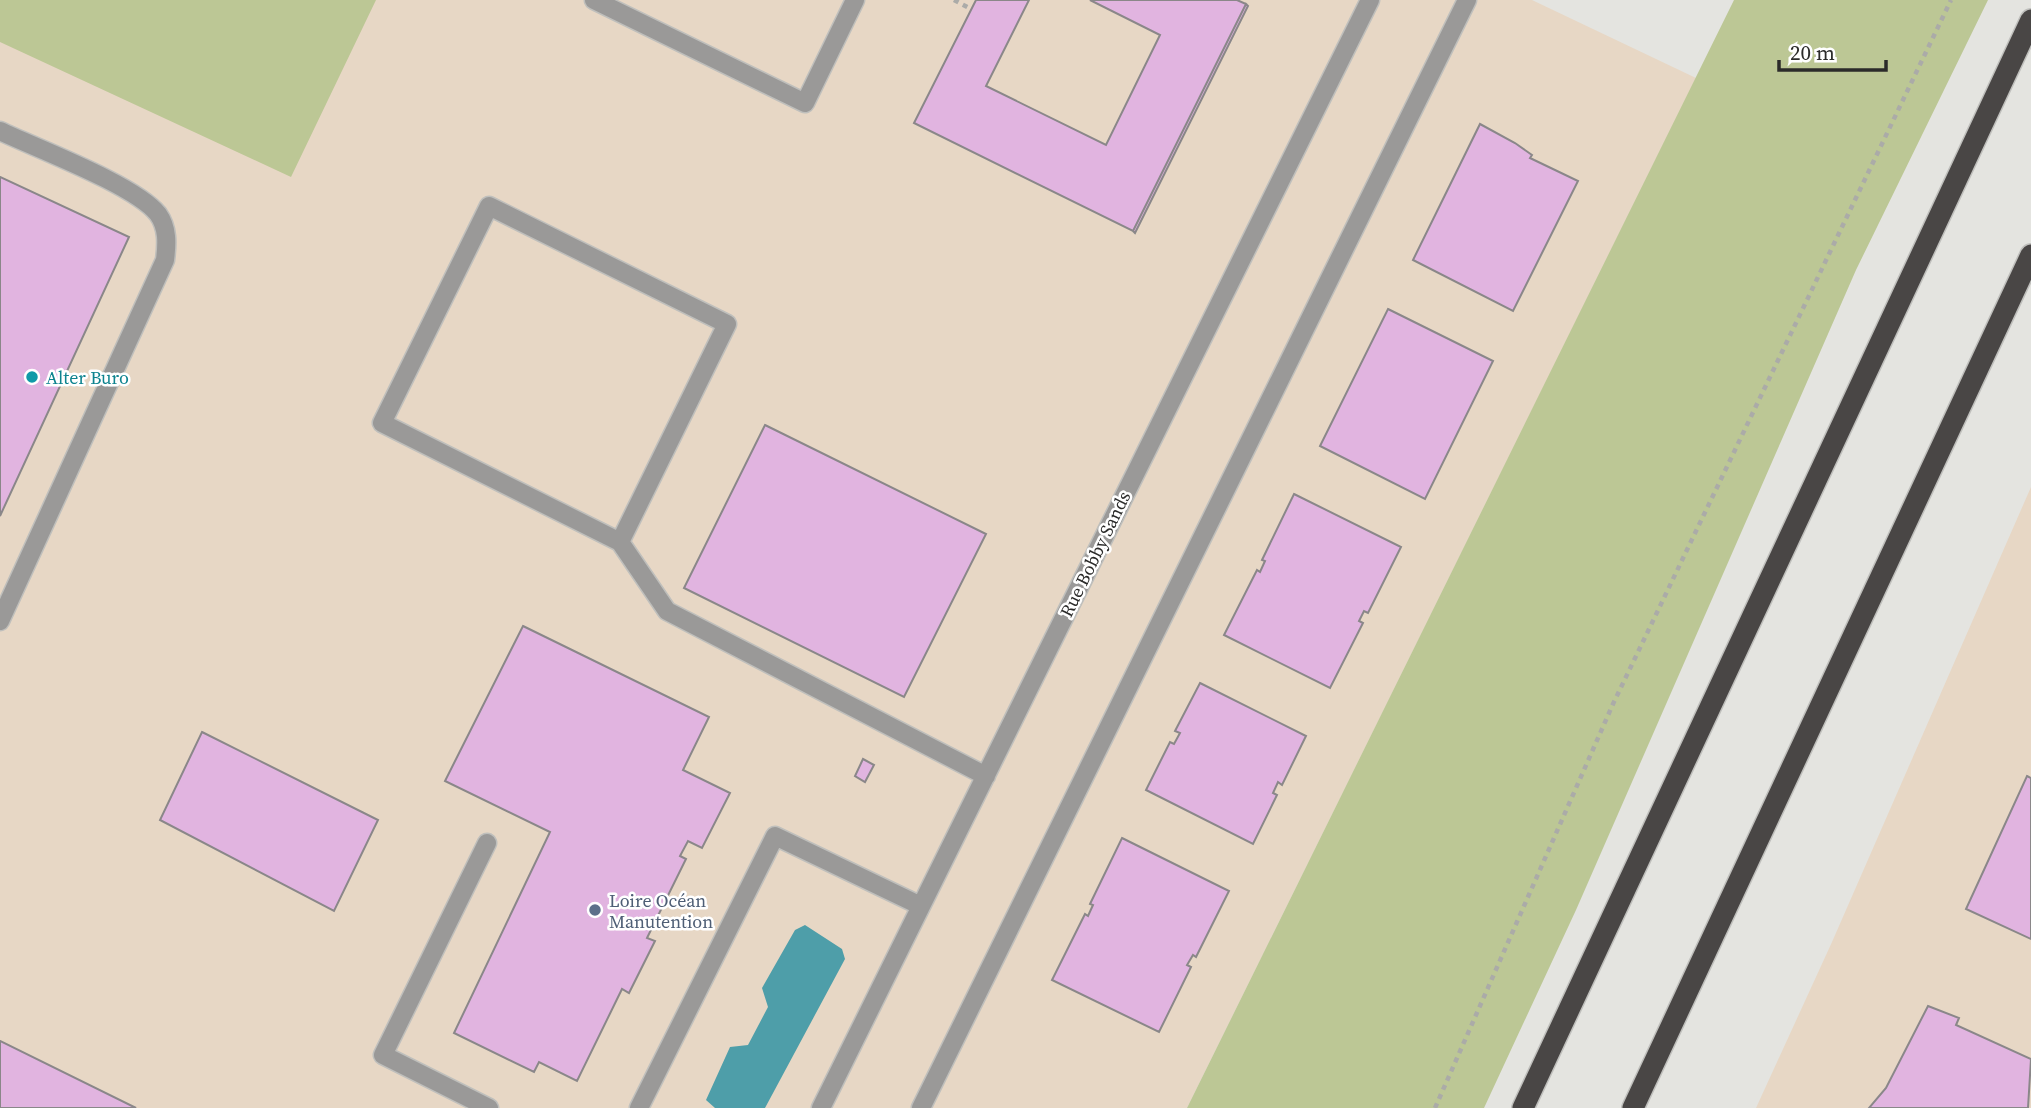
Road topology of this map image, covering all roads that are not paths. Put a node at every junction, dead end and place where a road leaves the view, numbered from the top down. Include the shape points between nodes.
1 (594, 0) edge
2 (855, 0) edge
3 (1370, 0) edge
4 (1467, 0) edge
5 (2031, 20) edge
6 (0, 131) edge
7 (2031, 255) edge
8 (620, 542) junction
9 (0, 621) edge
10 (986, 776) junction
11 (487, 843) dead end
12 (921, 906) junction
13 (489, 1108) edge
14 (639, 1108) edge
15 (821, 1108) edge
16 (920, 1108) edge
17 (1523, 1108) edge
18 (1633, 1108) edge

1 - 2 street via 805,103
3 - 10 street, Rue Bobby Sands
4 - 16 street
5 - 17 highway
6 - 9 street via 141,197 160,216 168,240 165,260
7 - 18 highway
8 - 8 street via 727,324 489,206 382,423
8 - 10 street via 667,611
10 - 12 street, Rue Bobby Sands
11 - 13 street via 383,1055
12 - 14 street via 775,836
12 - 15 street, Rue Bobby Sands

